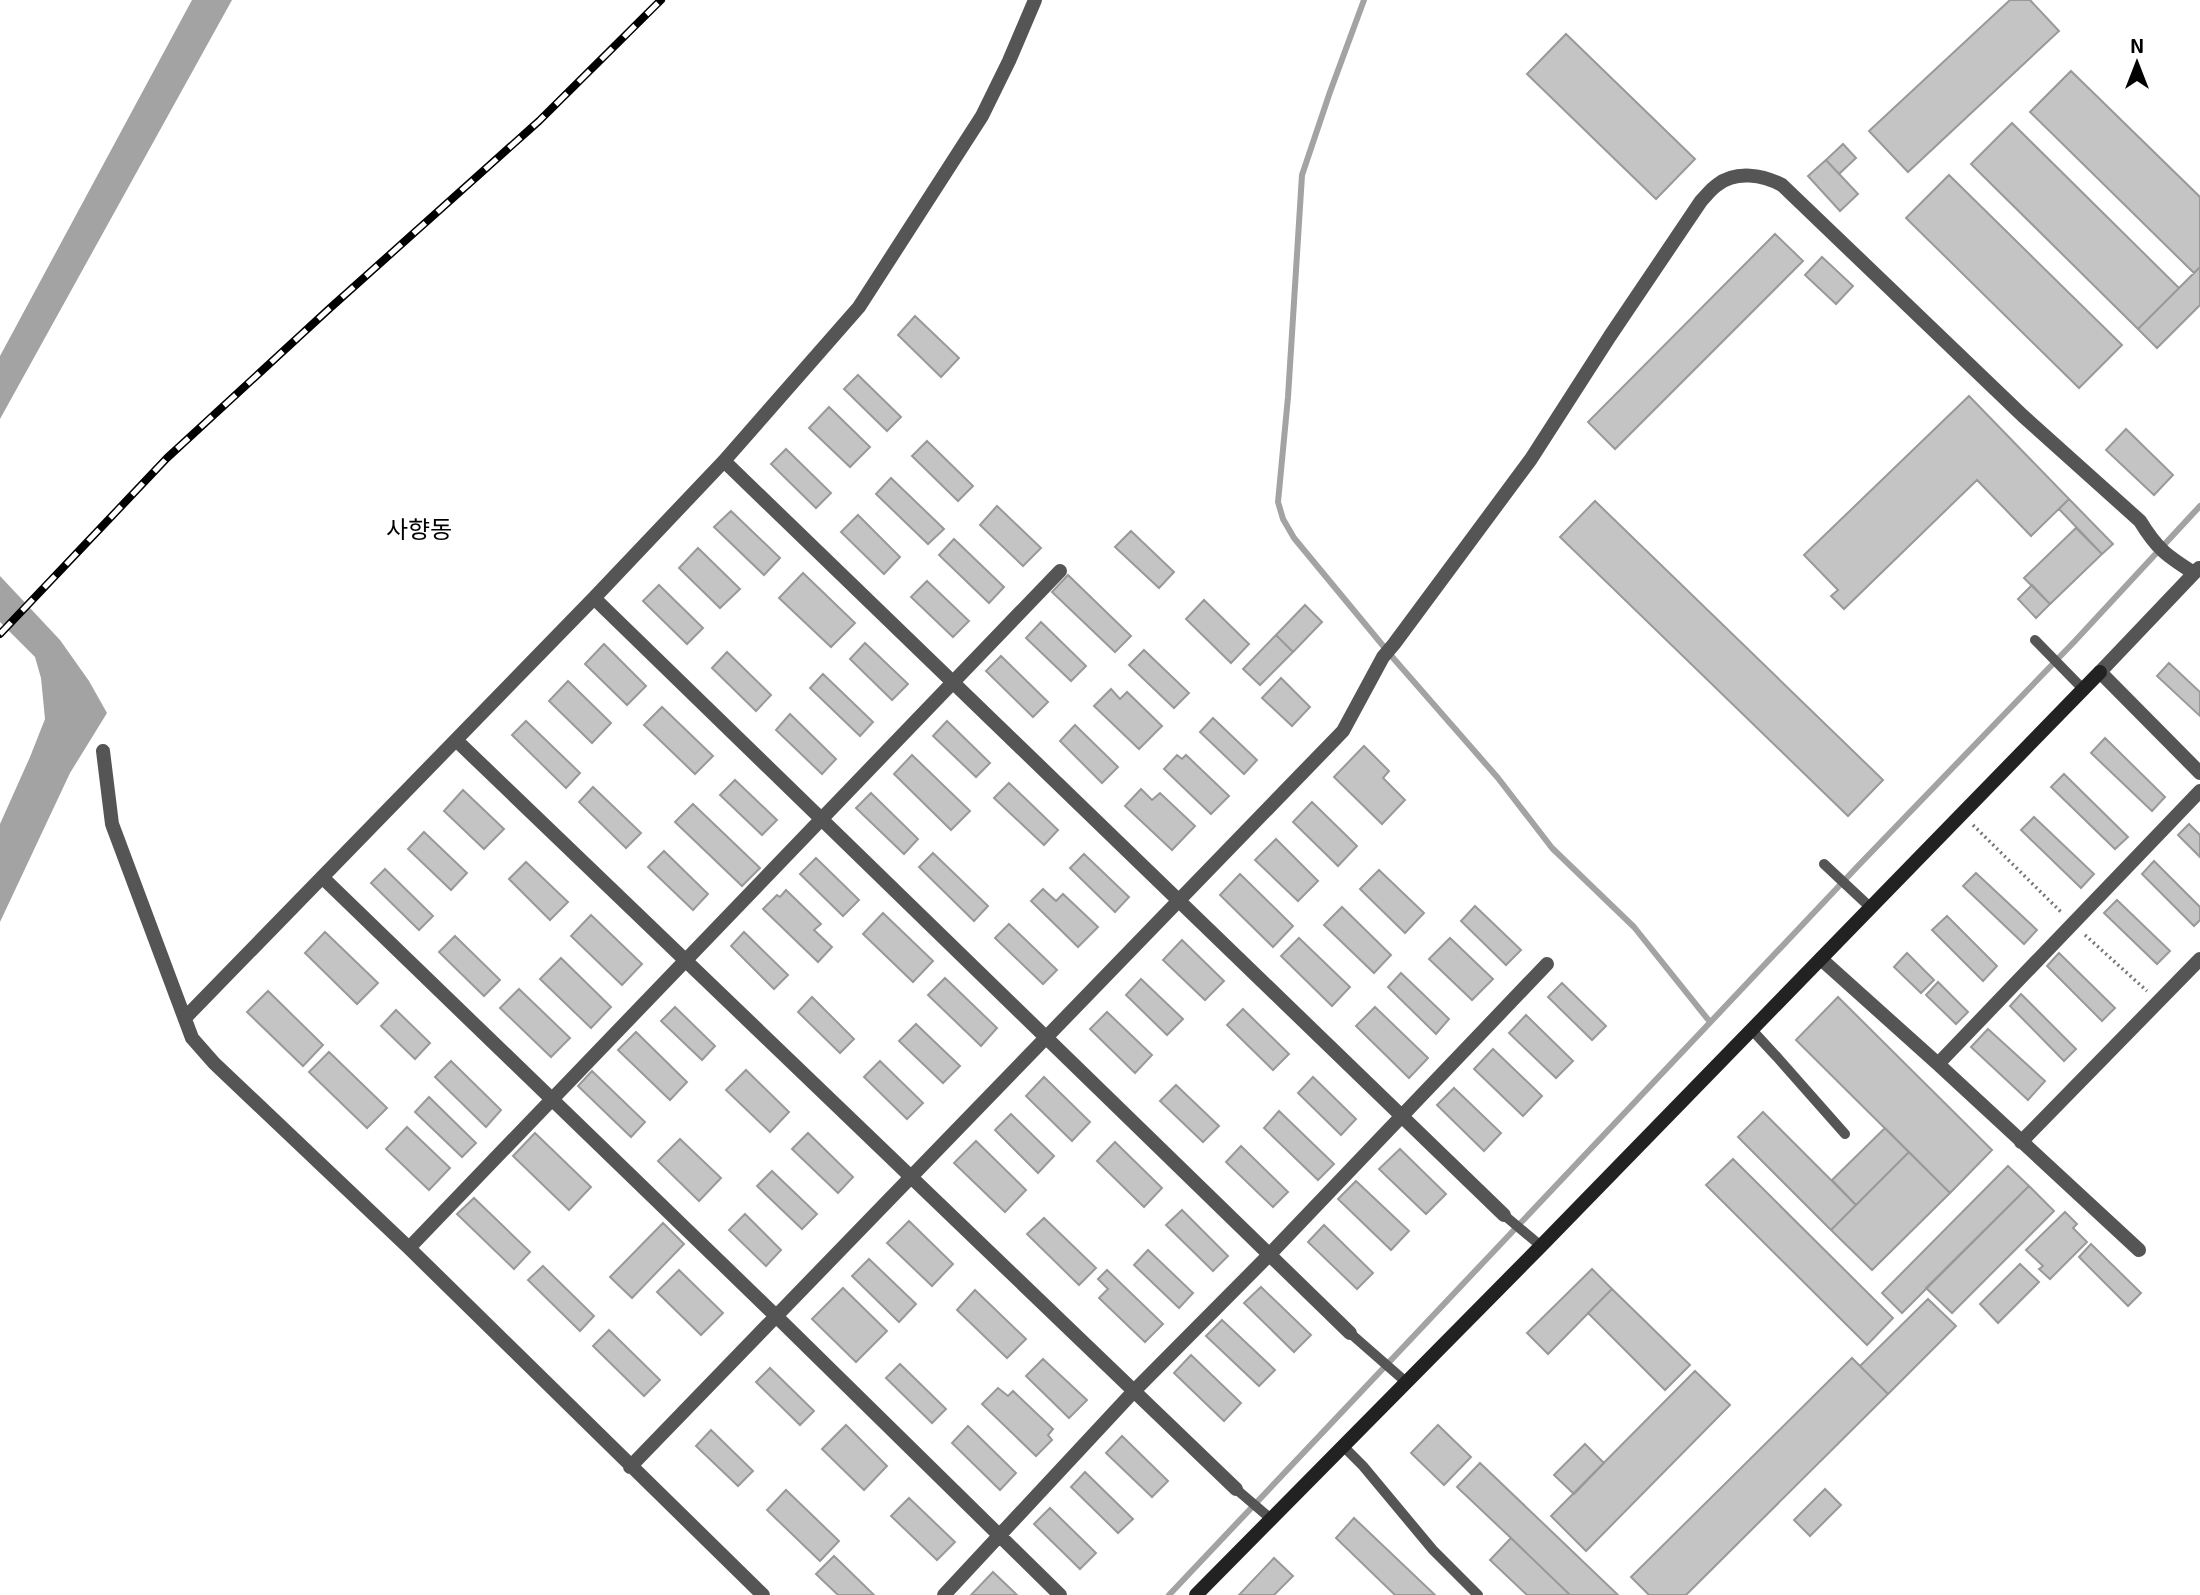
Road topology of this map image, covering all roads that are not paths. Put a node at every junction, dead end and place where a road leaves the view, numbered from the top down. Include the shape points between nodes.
1 (1035, 0) edge
2 (724, 461) junction
3 (1060, 570) dead end
4 (2197, 570) edge
5 (594, 598) junction
6 (2035, 640) dead end
7 (2100, 671) junction
8 (953, 682) junction
9 (2083, 689) junction
10 (456, 740) junction
11 (103, 751) dead end
12 (2200, 773) edge
13 (2200, 791) edge
14 (822, 819) junction
15 (1824, 864) dead end
16 (322, 877) junction
17 (1179, 900) junction
18 (1871, 908) junction
19 (1821, 959) junction
20 (2200, 959) edge
21 (686, 960) junction
22 (1547, 964) dead end
23 (185, 1018) junction
24 (1752, 1030) junction
25 (1046, 1037) junction
26 (1938, 1064) junction
27 (552, 1100) junction
28 (1403, 1117) junction
29 (1845, 1135) dead end
30 (2021, 1142) junction
31 (911, 1177) junction
32 (1508, 1218) joint
33 (1536, 1241) junction
34 (409, 1248) junction
35 (2139, 1250) dead end
36 (1270, 1254) junction
37 (776, 1316) junction
38 (1350, 1333) joint
39 (1406, 1382) junction
40 (1134, 1391) junction
41 (1343, 1446) junction
42 (630, 1466) junction
43 (1240, 1492) joint
44 (1271, 1519) junction
45 (999, 1535) junction
46 (763, 1595) edge
47 (944, 1595) edge
48 (1060, 1595) edge
49 (1196, 1595) edge
50 (1478, 1595) edge

1 - 2 street via 982,116 859,307
2 - 5 street
2 - 8 street
3 - 8 street
4 - 7 street
4 - 17 street via 2165,555 2140,522 1782,185 1764,176 1742,176 1718,184 1700,201 1531,459 1383,657 1343,731
5 - 10 street
5 - 14 street
6 - 9 lane
7 - 9 street
7 - 12 street
8 - 14 street
8 - 17 street
9 - 18 street
10 - 16 street
10 - 21 street
11 - 23 street via 112,824
13 - 26 street
14 - 21 street
14 - 25 street
15 - 18 lane
16 - 23 street
16 - 27 street
17 - 25 street
17 - 28 street
18 - 19 street
19 - 24 street
19 - 26 street
20 - 30 street
21 - 27 street
21 - 31 street
22 - 28 street
23 - 34 street via 192,1038 214,1063
24 - 29 lane
24 - 33 street
25 - 31 street
25 - 36 street
26 - 30 street
27 - 34 street
27 - 37 street
28 - 32 street
28 - 36 street
30 - 35 street
31 - 37 street
31 - 40 street
32 - 33 lane
33 - 39 street
34 - 42 street
36 - 38 street
36 - 40 street
37 - 42 street
37 - 45 street
38 - 39 lane
39 - 41 street
40 - 43 street
40 - 45 street
41 - 44 street
41 - 50 lane
42 - 46 street
43 - 44 lane
44 - 49 street
45 - 47 street
45 - 48 street

